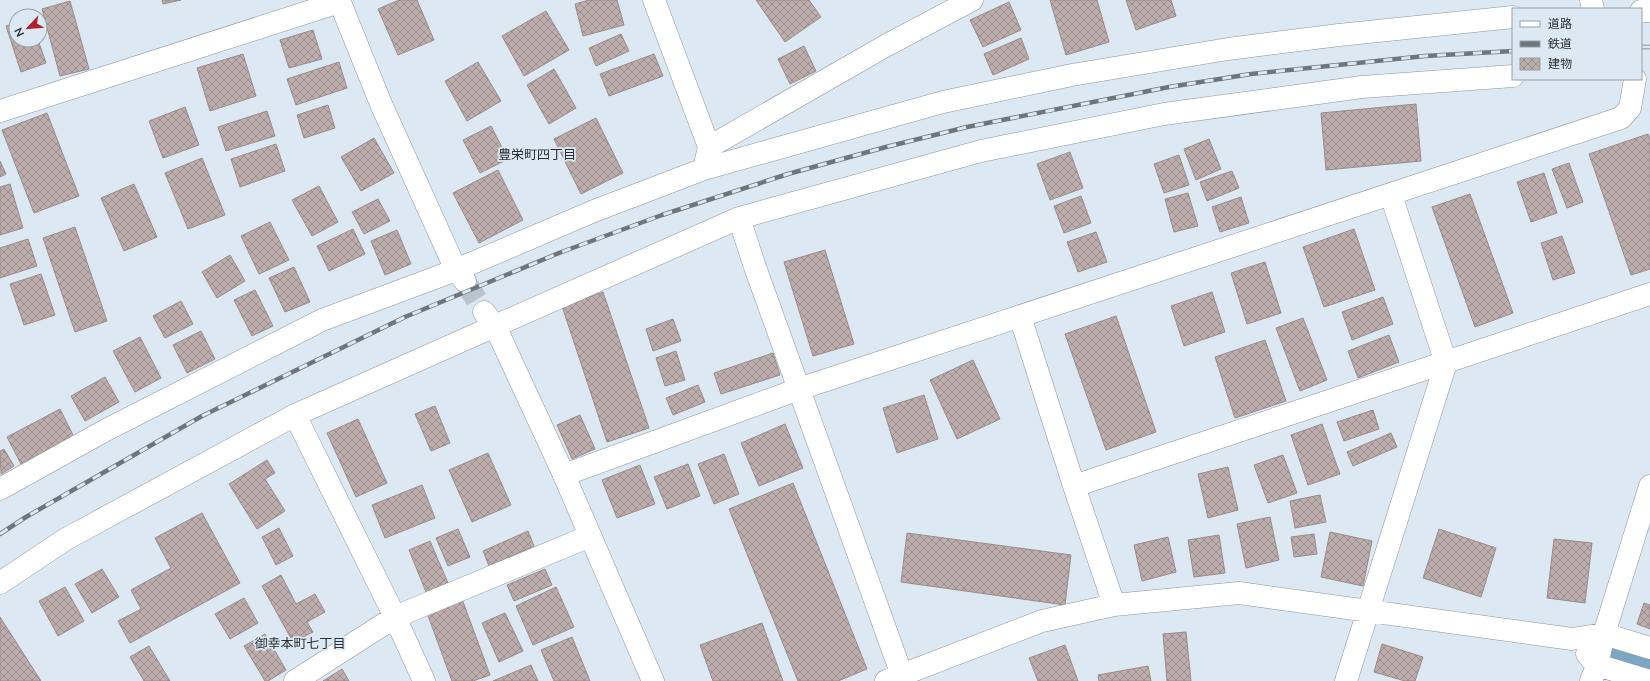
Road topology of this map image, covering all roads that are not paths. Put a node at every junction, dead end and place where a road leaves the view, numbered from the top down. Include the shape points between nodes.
1 (654, 0) edge
2 (972, 0) edge
3 (339, 1) edge
4 (1512, 17) edge
5 (1512, 76) edge
6 (1635, 80) edge
7 (0, 112) edge
8 (709, 146) junction
9 (704, 170) junction
10 (1391, 195) junction
11 (739, 218) junction
12 (460, 275) junction
13 (1650, 294) edge
14 (1020, 316) junction
15 (489, 319) junction
16 (1446, 363) junction
17 (799, 389) junction
18 (295, 415) junction
19 (564, 475) junction
20 (1074, 486) junction
21 (1650, 486) edge
22 (0, 488) edge
23 (590, 536) junction
24 (0, 583) edge
25 (1114, 605) junction
26 (1369, 611) junction
27 (396, 617) junction
28 (1604, 634) junction
29 (1572, 639) junction
30 (1650, 648) edge
31 (1594, 673) edge
32 (897, 679) edge
33 (295, 681) edge
34 (424, 681) edge
35 (653, 681) edge
36 (1346, 681) edge
37 (1650, 681) edge

1 - 8 street
2 - 8 street via 886,45
3 - 7 street
3 - 12 street via 380,104
4 - 9 street via 1235,48 1072,75 943,102
5 - 11 street via 1362,87 1164,114 981,151
6 - 10 street via 1630,108 1621,118
8 - 9 street
9 - 12 street via 594,211
10 - 14 street
10 - 16 street
11 - 15 street
11 - 17 street
12 - 22 street via 322,320 106,430
13 - 16 street
14 - 17 street
14 - 20 street
15 - 18 street
15 - 19 street
16 - 20 street
16 - 26 street
17 - 19 street
17 - 32 street
18 - 24 street via 66,539
18 - 27 street
19 - 23 street
20 - 25 street
21 - 28 street
23 - 27 street
23 - 35 street
25 - 26 street via 1239,593
25 - 32 street via 1042,621
26 - 29 street
26 - 36 street
27 - 33 street
27 - 34 street
28 - 29 street
28 - 30 street
28 - 31 street
29 - 31 street
31 - 37 street

